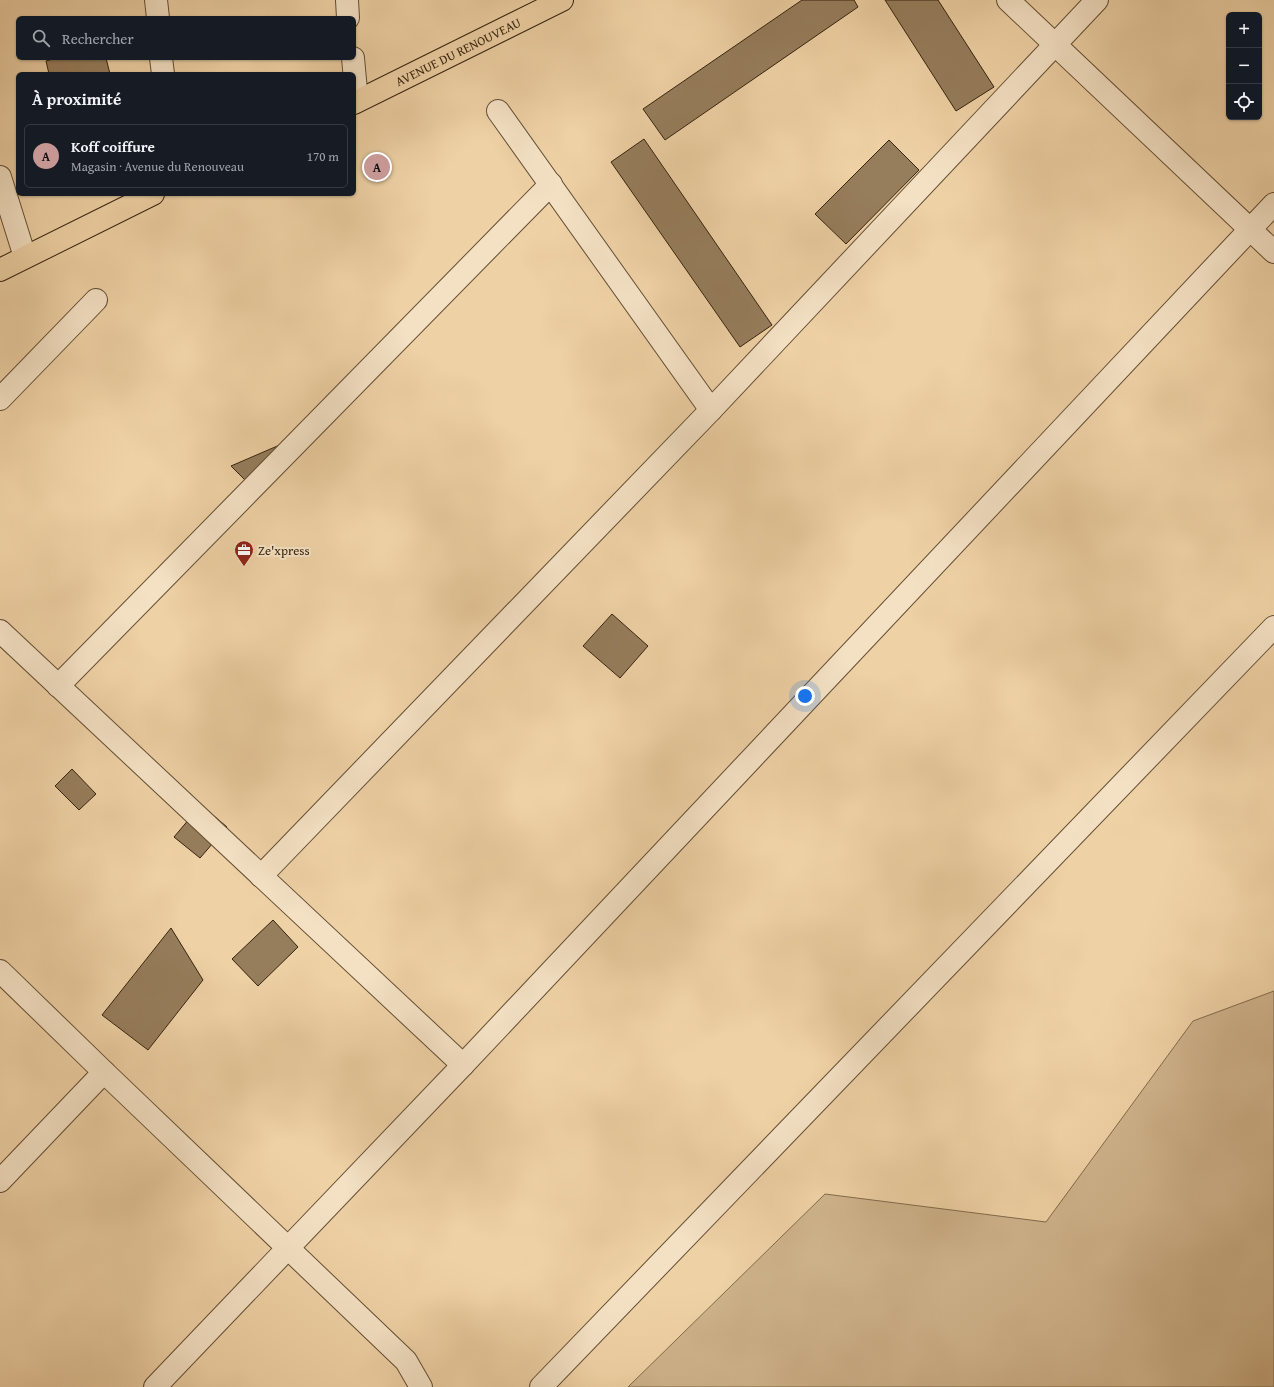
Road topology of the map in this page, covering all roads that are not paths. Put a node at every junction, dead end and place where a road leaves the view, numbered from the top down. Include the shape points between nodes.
1 (156, 0) edge
2 (347, 0) edge
3 (562, 0) edge
4 (1008, 0) edge
5 (1097, 0) edge
6 (530, 8) edge
7 (158, 16) edge
8 (348, 16) edge
9 (1055, 45) junction
10 (161, 60) edge
11 (353, 60) edge
12 (162, 72) edge
13 (354, 72) edge
14 (356, 102) edge
15 (498, 111) dead end
16 (0, 177) edge
17 (550, 184) junction
18 (149, 196) edge
19 (1274, 204) edge
20 (1250, 229) junction
21 (1274, 252) edge
22 (25, 257) junction
23 (0, 270) edge
24 (96, 300) dead end
25 (0, 399) edge
26 (710, 410) junction
27 (1274, 627) edge
28 (0, 631) edge
29 (58, 686) junction
30 (261, 876) junction
31 (2, 976) edge
32 (463, 1065) junction
33 (104, 1072) junction
34 (0, 1180) edge
35 (289, 1248) junction
36 (155, 1387) edge
37 (421, 1387) edge
38 (541, 1387) edge

1 - 7 street
2 - 8 street
3 - 6 main road, AVENUE DU RENOUVEAU
4 - 9 street
5 - 9 street
6 - 14 main road, AVENUE DU RENOUVEAU
9 - 20 street
9 - 26 street
10 - 12 street
11 - 13 street
15 - 17 street
16 - 22 street
17 - 26 street
17 - 29 street
18 - 22 main road
19 - 20 street
20 - 21 street
20 - 32 street
22 - 23 main road
24 - 25 street
26 - 30 street
27 - 38 street
28 - 29 street
29 - 30 street
30 - 32 street
31 - 33 street
32 - 35 street
33 - 34 street
33 - 35 street
35 - 36 street
35 - 37 street via 406,1361

